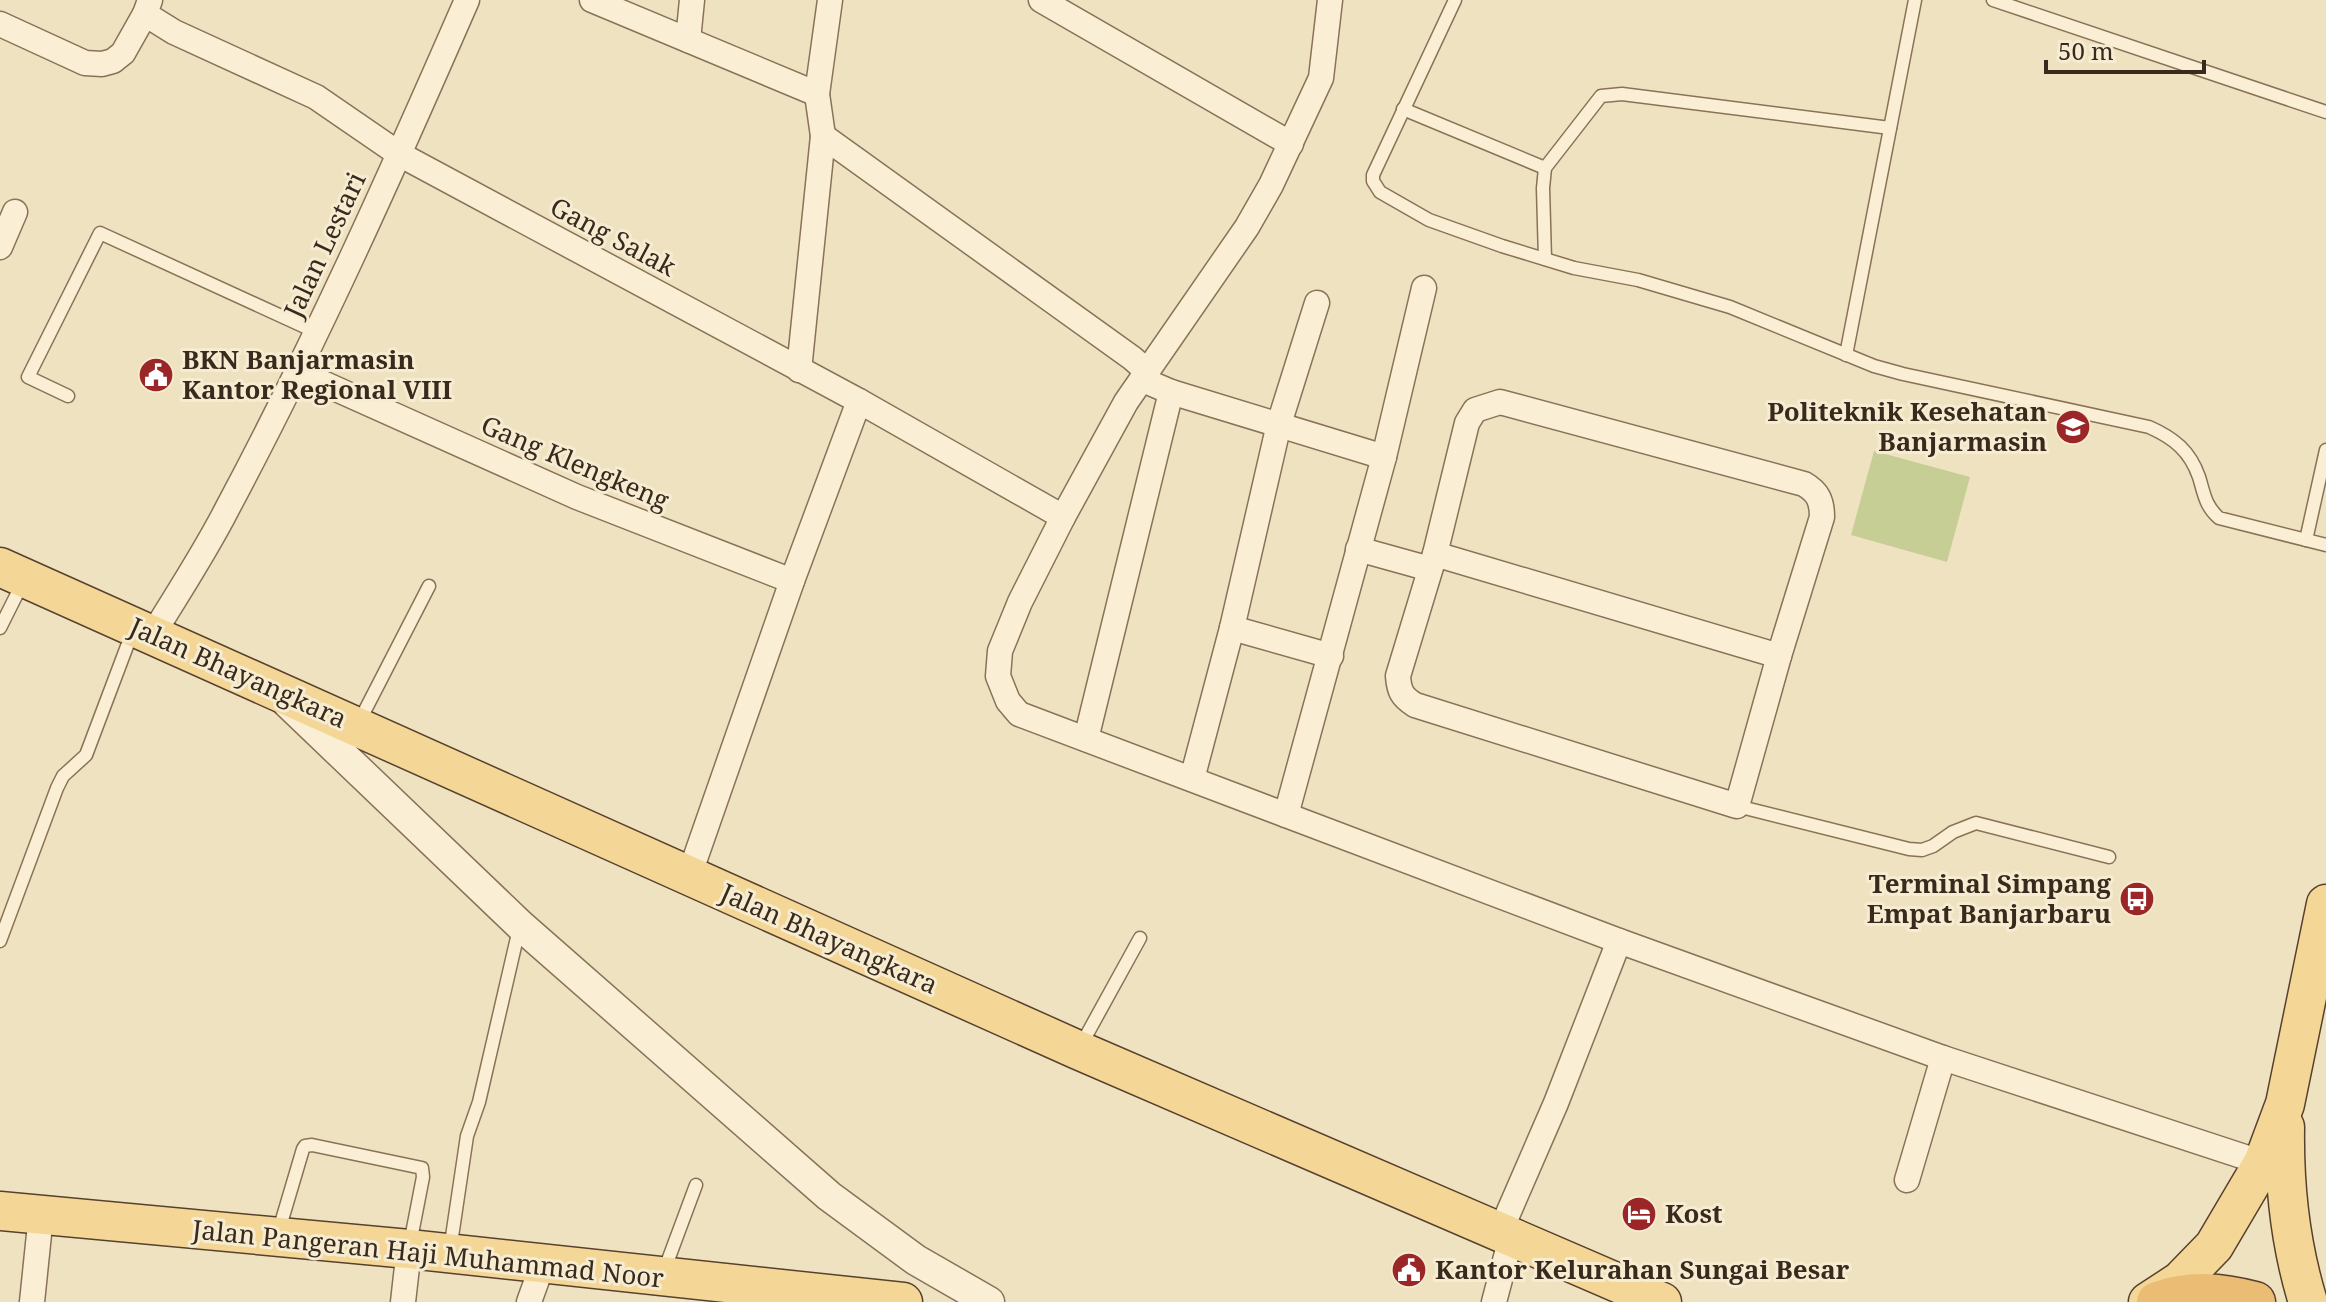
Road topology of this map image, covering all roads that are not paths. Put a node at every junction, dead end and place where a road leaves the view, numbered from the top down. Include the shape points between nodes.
1 (467, 0) edge
2 (592, 0) edge
3 (692, 0) edge
4 (830, 0) edge
5 (1041, 0) edge
6 (1330, 0) edge
7 (1455, 0) edge
8 (1915, 0) edge
9 (1993, 0) edge
10 (148, 7) edge
11 (0, 24) edge
12 (688, 40) junction
13 (817, 94) junction
14 (1403, 109) junction
15 (2326, 112) edge
16 (1890, 128) junction
17 (823, 136) junction
18 (1291, 144) junction
19 (399, 154) junction
20 (1545, 168) junction
21 (15, 212) dead end
22 (0, 247) edge
23 (1545, 259) junction
24 (1424, 288) dead end
25 (1317, 303) dead end
26 (316, 332) junction
27 (1846, 355) junction
28 (799, 370) junction
29 (296, 371) junction
30 (1145, 374) junction
31 (1171, 392) junction
32 (68, 396) dead end
33 (859, 401) junction
34 (1279, 424) junction
35 (2326, 450) edge
36 (1384, 457) junction
37 (1063, 517) junction
38 (2306, 540) junction
39 (2326, 545) edge
40 (1358, 549) junction
41 (1433, 562) junction
42 (13, 572) edge
43 (792, 581) junction
44 (429, 586) dead end
45 (0, 628) edge
46 (1232, 628) junction
47 (144, 630) junction
48 (1331, 656) junction
49 (1779, 656) junction
50 (275, 690) junction
51 (357, 727) junction
52 (1086, 739) junction
53 (416, 753) junction
54 (1192, 779) junction
55 (378, 788) junction
56 (1737, 806) junction
57 (1286, 815) junction
58 (2109, 857) dead end
59 (689, 876) junction
60 (2326, 904) edge
61 (520, 925) junction
62 (1140, 938) dead end
63 (0, 941) edge
64 (1619, 941) junction
65 (1078, 1050) junction
66 (1943, 1058) junction
67 (2285, 1104) junction
68 (2263, 1163) junction
69 (1907, 1180) dead end
70 (696, 1185) dead end
71 (0, 1211) edge
72 (41, 1215) junction
73 (1506, 1235) junction
74 (277, 1237) junction
75 (409, 1249) junction
76 (450, 1254) junction
77 (916, 1260) junction
78 (543, 1263) junction
79 (662, 1278) junction
80 (845, 1299) edge
81 (897, 1301) edge
82 (32, 1302) edge
83 (403, 1302) edge
84 (529, 1302) edge
85 (903, 1302) edge
86 (989, 1302) edge
87 (1494, 1302) edge
88 (1662, 1302) edge
89 (2148, 1302) edge
90 (2157, 1302) edge
91 (2255, 1302) edge
92 (2308, 1302) edge

1 - 19 street, Jalan Lestari
2 - 12 street
3 - 12 street
4 - 13 street
5 - 18 street
6 - 18 street via 1321,78
7 - 14 lane
8 - 16 lane
9 - 15 lane
10 - 11 street via 123,53 102,64 85,63
10 - 19 street, Gang Salak via 174,32 316,97
12 - 13 street
13 - 17 street
14 - 20 lane
14 - 23 lane via 1373,175 1375,188 1429,220
16 - 20 lane via 1612,93 1593,103
16 - 27 lane
17 - 28 street
17 - 30 street via 1132,358
18 - 30 street via 1247,227
19 - 26 street, Jalan Lestari
19 - 28 street, Gang Salak
20 - 23 lane
21 - 22 street
23 - 27 lane via 1690,295
24 - 36 street
25 - 34 street
26 - 29 street, Jalan Lestari
26 - 32 lane via 100,233 28,377
27 - 38 lane via 1903,374 2149,427 2184,449 2210,510 2219,518
28 - 33 street, Gang Salak
29 - 43 street, Gang Klengkeng via 577,497
29 - 47 street, Jalan Lestari via 227,511
30 - 31 street via 1150,383
30 - 37 street
31 - 34 street
31 - 52 street
33 - 37 street, Gang Salak
33 - 43 street
34 - 36 street
34 - 46 street
35 - 38 lane
36 - 40 street
37 - 52 street via 1000,651 998,682 1019,714
38 - 39 lane
40 - 41 street
40 - 48 street
41 - 49 street
41 - 49 street via 1467,423 1475,410 1500,402 1804,484 1820,498 1822,517
41 - 56 street via 1398,676 1404,698
42 - 45 lane
42 - 47 main road, Jalan Bhayangkara
43 - 59 street
44 - 51 lane
46 - 48 street
46 - 54 street
47 - 50 main road, Jalan Bhayangkara
47 - 63 lane via 91,746 57,788
48 - 57 street
49 - 56 street
50 - 51 main road, Jalan Bhayangkara
50 - 55 street
51 - 53 main road, Jalan Bhayangkara
52 - 54 street
53 - 55 street via 383,752 375,762
53 - 59 main road, Jalan Bhayangkara
54 - 57 street
55 - 61 street
56 - 58 lane via 1909,849 1933,846 1976,823
57 - 64 street
59 - 65 main road, Jalan Bhayangkara
60 - 67 main road
61 - 76 lane via 467,1136
61 - 77 street via 829,1196
62 - 65 lane
64 - 66 street
64 - 73 street
65 - 73 main road, Jalan Bhayangkara
66 - 68 street
66 - 69 street
67 - 68 main road
67 - 92 main road via 2289,1224
68 - 89 main road via 2214,1246 2180,1281
70 - 79 lane
71 - 72 main road, Jalan Pangeran Haji Muhammad Noor
72 - 74 main road, Jalan Pangeran Haji Muhammad Noor
72 - 82 street
73 - 87 street
73 - 88 main road, Jalan Bhayangkara
74 - 75 main road, Jalan Pangeran Haji Muhammad Noor
74 - 75 lane via 303,1149 312,1145 422,1168
75 - 76 main road, Jalan Pangeran Haji Muhammad Noor
75 - 83 street
76 - 78 main road, Jalan Pangeran Haji Muhammad Noor
77 - 81 street via 912,1290
77 - 86 street
78 - 79 main road, Jalan Pangeran Haji Muhammad Noor
78 - 84 street
79 - 80 main road, Jalan Pangeran Haji Muhammad Noor
80 - 81 main road, Jalan Pangeran Haji Muhammad Noor
81 - 85 main road, Jalan Pangeran Haji Muhammad Noor
90 - 91 highway via 2178,1294 2221,1293

